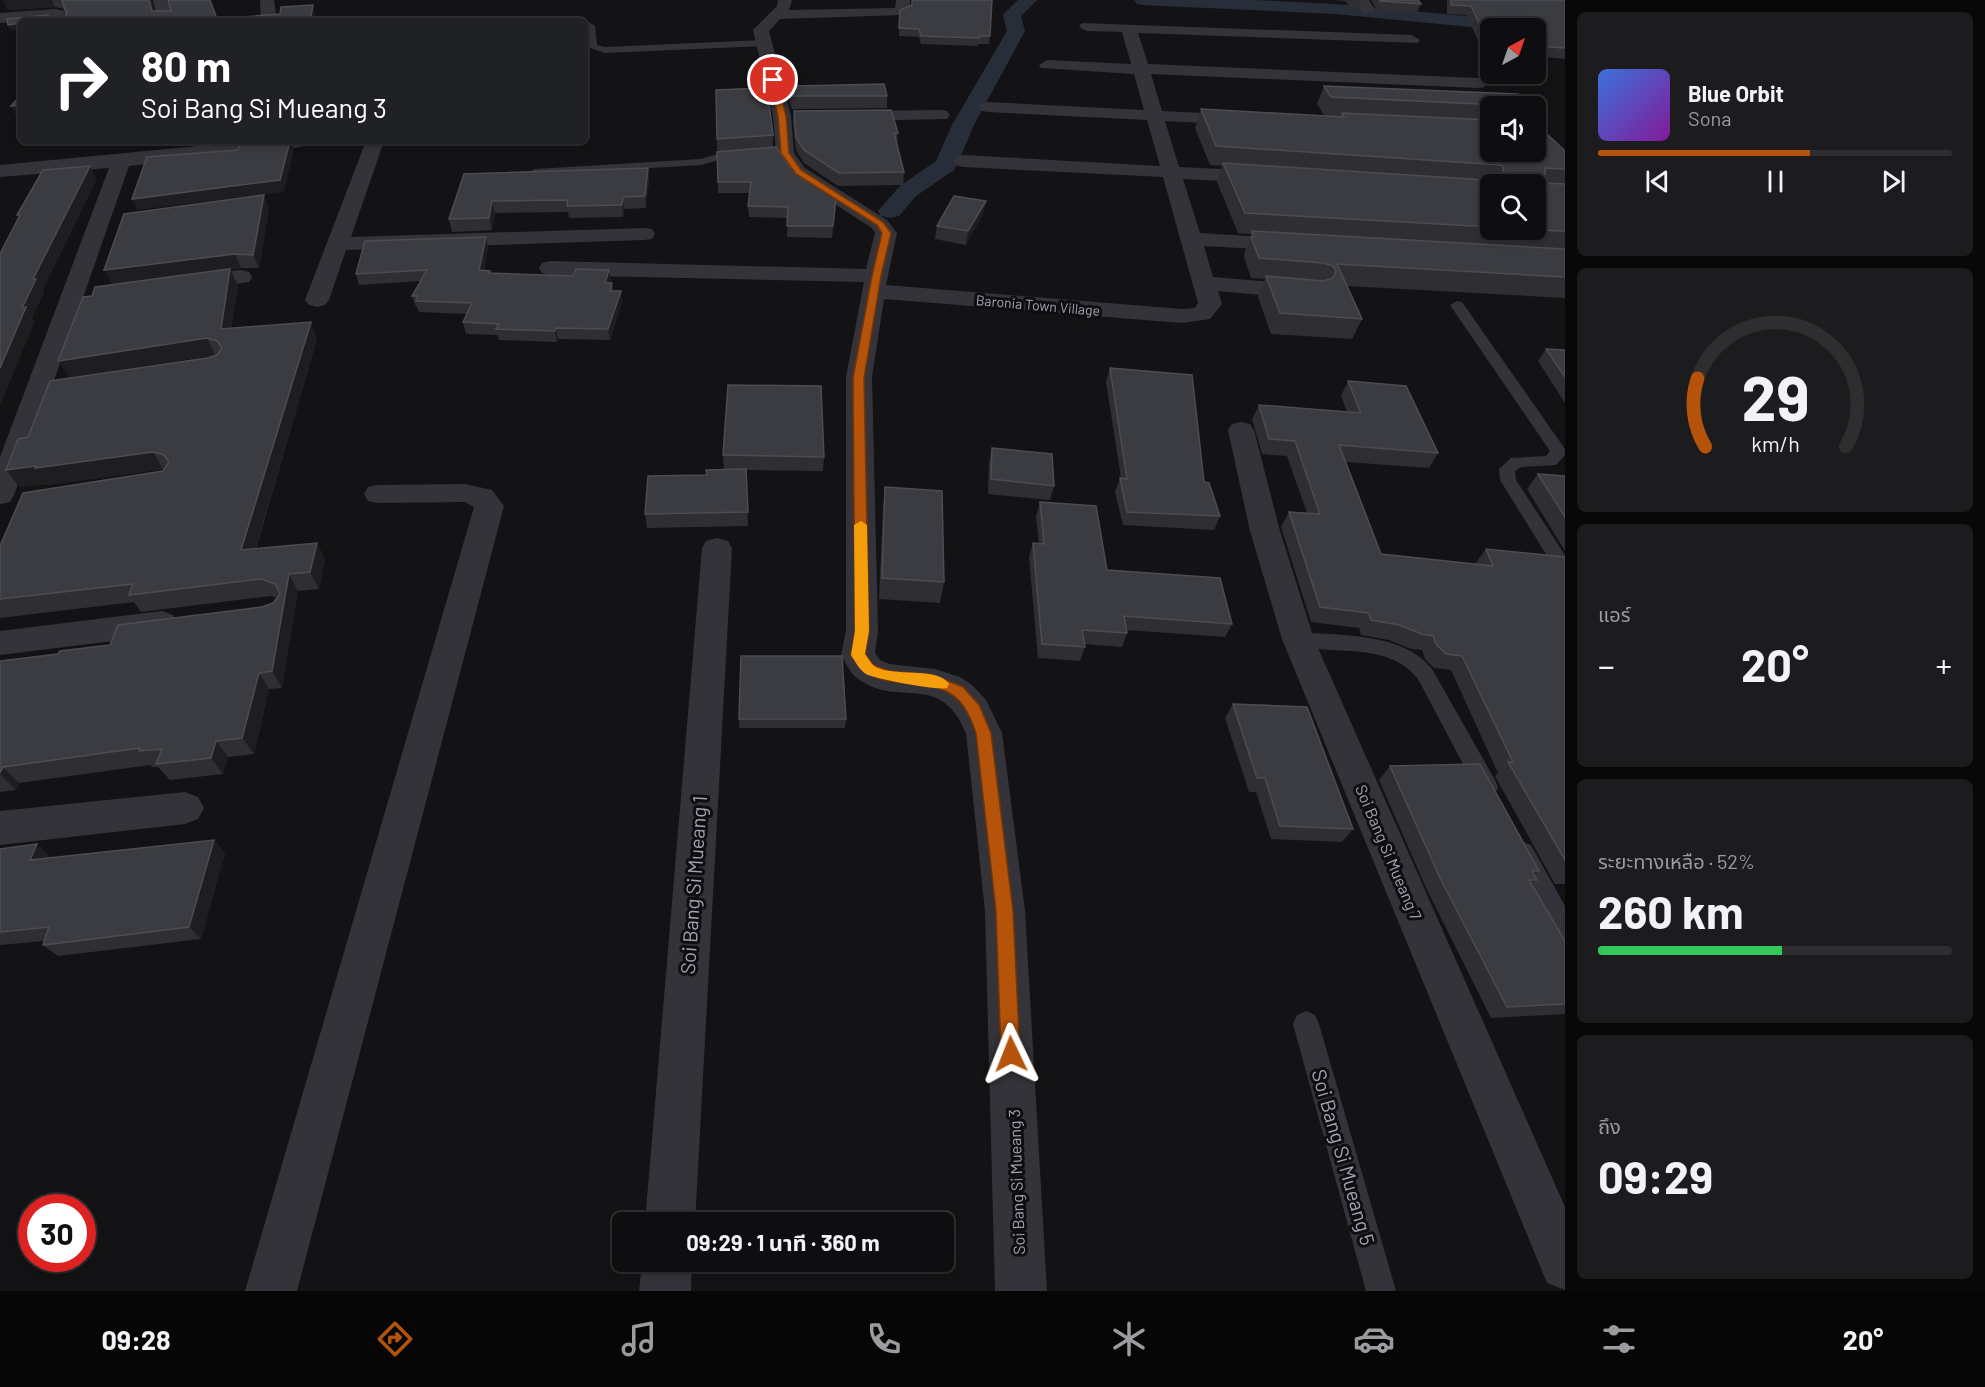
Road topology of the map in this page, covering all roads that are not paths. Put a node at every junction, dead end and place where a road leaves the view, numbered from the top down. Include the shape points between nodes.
1 (160, 0) edge
2 (267, 0) edge
3 (785, 0) edge
4 (903, 0) edge
5 (776, 15) junction
6 (0, 18) edge
7 (61, 18) edge
8 (165, 18) edge
9 (269, 18) edge
10 (590, 26) dead end
11 (1087, 26) dead end
12 (1129, 28) junction
13 (1412, 40) dead end
14 (764, 43) junction
15 (1047, 65) dead end
16 (1141, 69) junction
17 (1478, 83) dead end
18 (988, 107) dead end
19 (941, 115) dead end
20 (782, 116) junction
21 (805, 116) edge
22 (828, 116) edge
23 (1155, 117) junction
24 (1259, 121) edge
25 (255, 144) edge
26 (374, 144) edge
27 (240, 145) edge
28 (773, 153) junction
29 (121, 161) junction
30 (963, 161) dead end
31 (1170, 170) junction
32 (0, 171) edge
33 (518, 174) edge
34 (1289, 178) edge
35 (644, 234) dead end
36 (1191, 239) junction
37 (338, 244) junction
38 (1319, 247) edge
39 (550, 268) dead end
40 (242, 277) dead end
41 (1204, 283) junction
42 (875, 284) junction
43 (173, 285) edge
44 (1314, 292) edge
45 (316, 300) dead end
46 (1456, 305) dead end
47 (1241, 430) dead end
48 (378, 494) dead end
49 (8, 500) edge
50 (717, 548) dead end
51 (1565, 570) edge
52 (188, 620) edge
53 (1298, 639) junction
54 (0, 643) edge
55 (1498, 806) edge
56 (185, 808) dead end
57 (0, 828) edge
58 (1514, 837) edge
59 (1565, 928) edge
60 (1306, 1024) dead end
61 (671, 1212) edge
62 (1565, 1265) edge
63 (666, 1272) edge
64 (271, 1291) edge
65 (665, 1291) edge
66 (1021, 1291) edge
67 (1381, 1291) edge

1 - 8 street
2 - 9 street
3 - 5 street
4 - 5 street via 903,11 895,12
5 - 14 street via 761,30
6 - 7 street via 55,13 61,14
10 - 14 lane via 592,46 605,50
11 - 12 street
12 - 13 street
12 - 16 street
14 - 20 street
15 - 16 street
16 - 17 street
16 - 23 street
18 - 23 street
19 - 22 street
20 - 21 street
20 - 28 street
23 - 24 street
23 - 31 street
25 - 27 street
26 - 37 street
27 - 29 street
28 - 33 lane via 725,154 701,162
28 - 42 street, Soi Bang Si Mueang 3 via 880,224 886,233
29 - 32 street
29 - 49 street via 109,223
30 - 31 street
31 - 34 street
31 - 36 street
35 - 37 street
36 - 38 street
36 - 41 street
37 - 45 street
39 - 42 street, Baronia Town Village
40 - 43 street
41 - 42 street, Baronia Town Village via 1210,304 1202,314 1182,316
41 - 44 street
42 - 66 street, Soi Bang Si Mueang 3 via 859,378 862,631 858,655 868,669 888,676 933,681 958,691 974,709 984,733 1005,911
46 - 51 lane via 1559,452 1550,461 1517,462 1507,469 1508,480
47 - 53 street, Soi Bang Si Mueang 7 via 1265,531
48 - 64 street via 465,492 482,496 489,506
50 - 61 street, Soi Bang Si Mueang 1
52 - 54 street
53 - 55 lane via 1369,647 1412,658 1425,674
53 - 62 street, Soi Bang Si Mueang 7
56 - 57 street
58 - 59 lane
60 - 67 lane, Soi Bang Si Mueang 5
63 - 65 street

